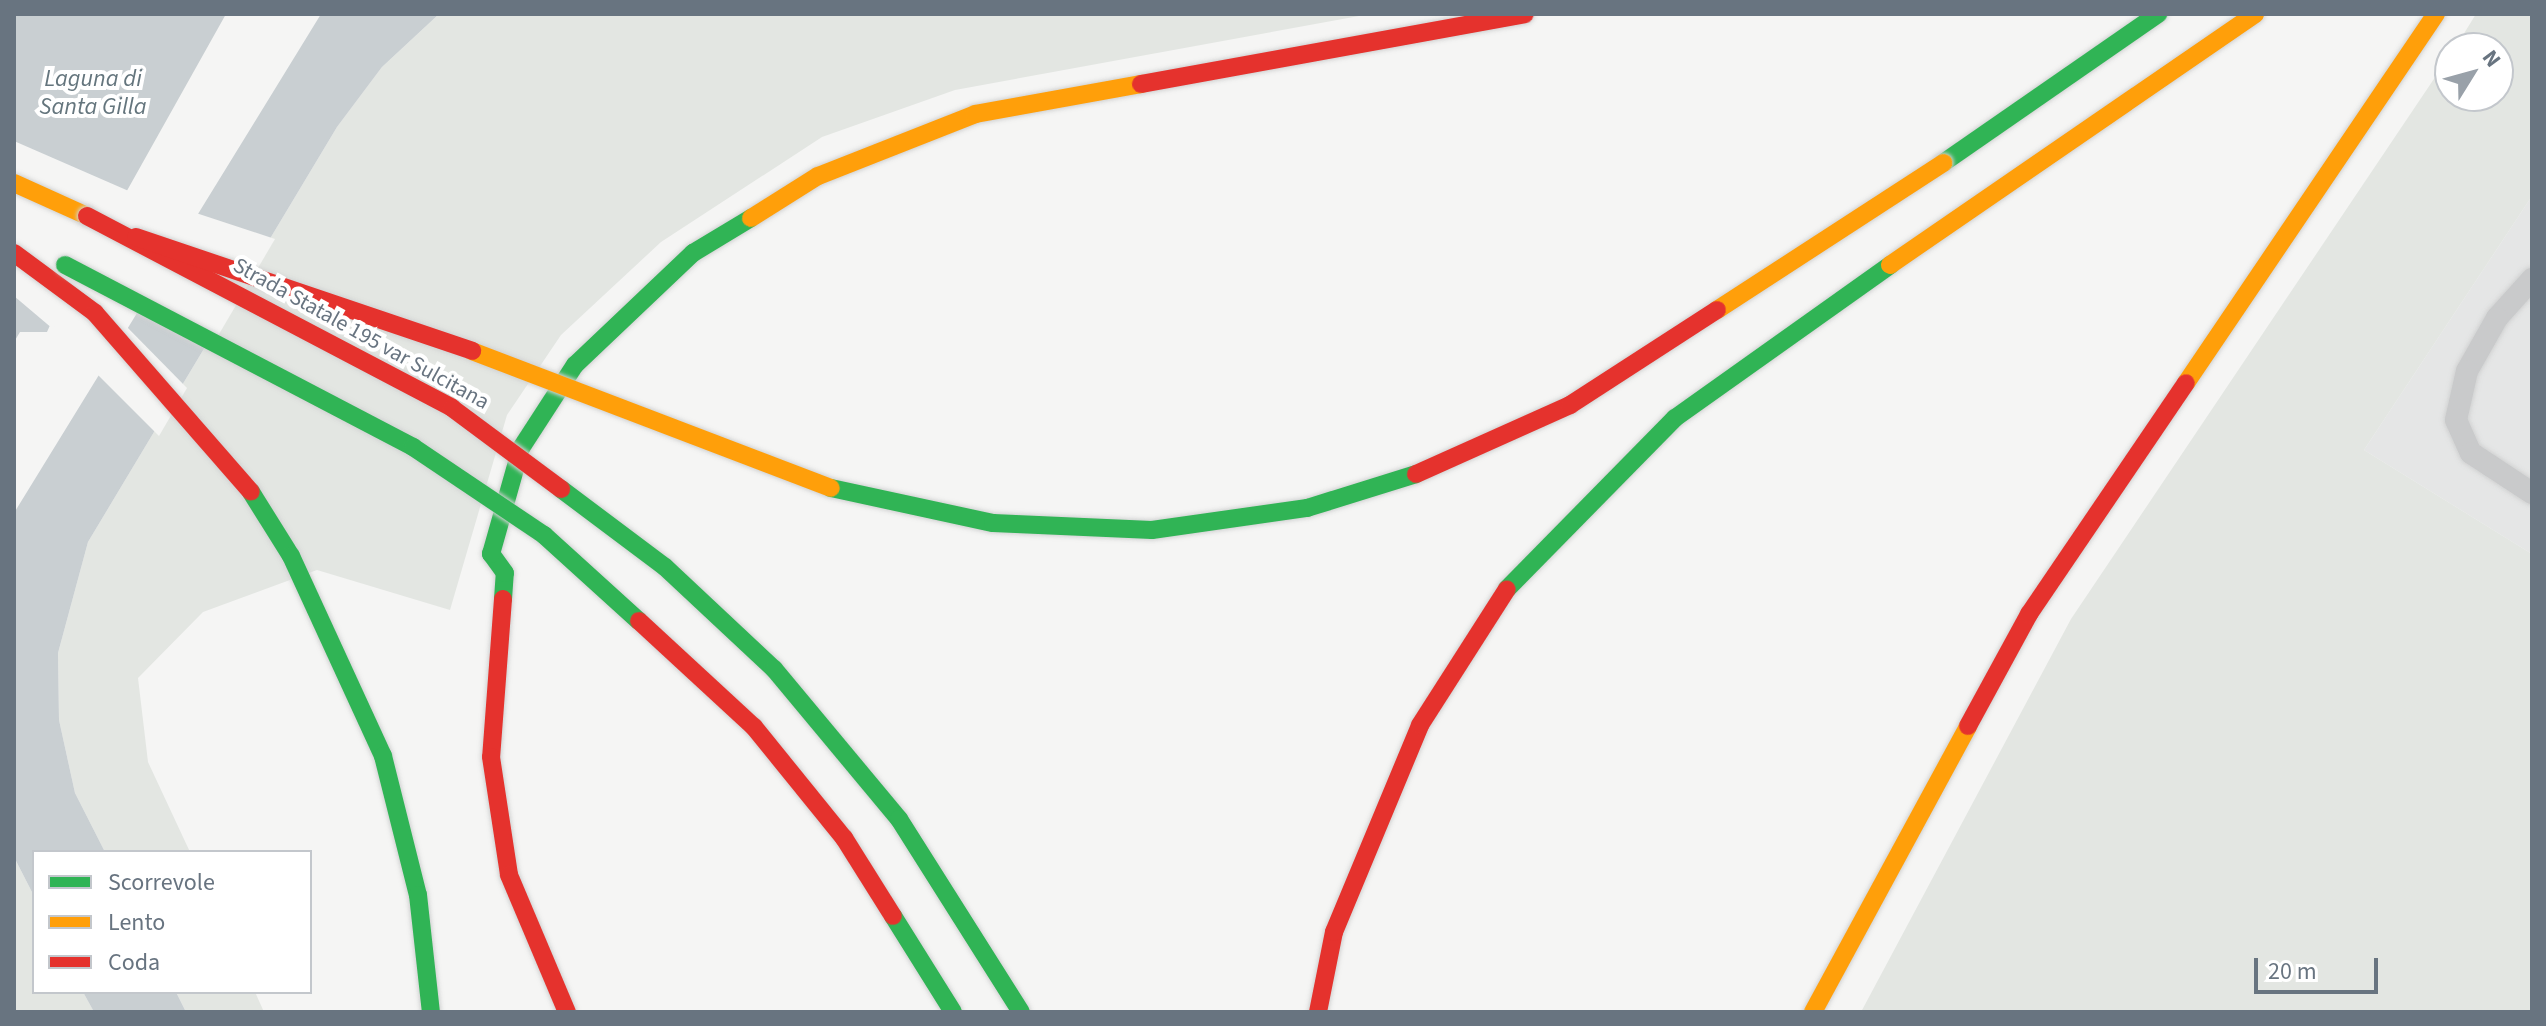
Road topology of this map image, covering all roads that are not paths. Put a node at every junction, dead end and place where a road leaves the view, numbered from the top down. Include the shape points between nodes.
1 (1525, 14) edge
2 (2158, 14) edge
3 (2255, 14) edge
4 (2436, 14) edge
5 (14, 183) edge
6 (136, 237) junction
7 (14, 240) edge
8 (14, 253) edge
9 (2532, 279) edge
10 (2532, 493) edge
11 (431, 1012) edge
12 (567, 1012) edge
13 (953, 1012) edge
14 (1021, 1012) edge
15 (1318, 1012) edge
16 (1813, 1012) edge

1 - 12 highway via 975,114 818,176 693,253 575,365 521,448 491,554 505,573 491,757 509,875
2 - 6 highway, bridge via 1943,163 1570,405 1463,455 1307,508 1152,530 993,523 844,493 342,301
3 - 15 highway via 1675,418 1552,539 1471,639 1376,817 1334,932
4 - 16 highway via 2029,614
5 - 6 highway, Strada Statale 195 var Sulcitana, bridge
6 - 14 highway, Strada Statale 195 var Sulcitana, bridge via 452,408 665,567 774,669 899,819
7 - 13 highway, bridge via 148,303 413,447 544,535 754,727 844,838
8 - 11 highway via 95,313 235,466 291,556 383,756 418,895
9 - 10 lane via 2497,318 2467,371 2456,420 2471,453

